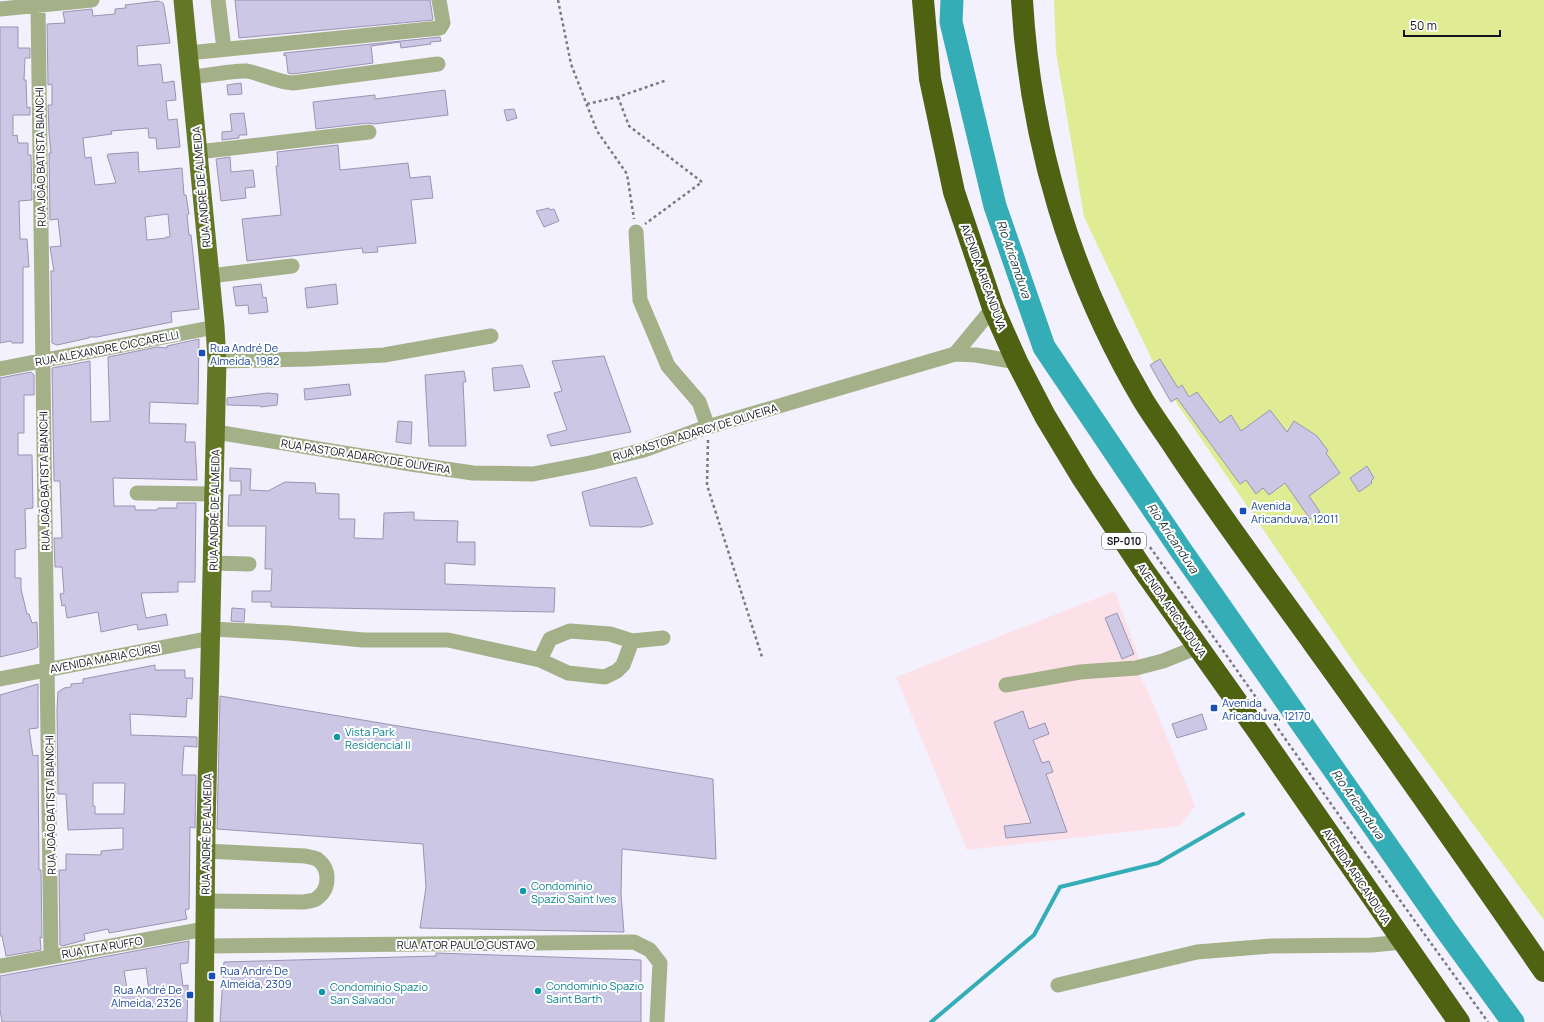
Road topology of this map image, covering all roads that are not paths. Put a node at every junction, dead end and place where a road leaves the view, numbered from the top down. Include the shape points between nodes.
1 (92, 0) edge
2 (183, 0) edge
3 (218, 0) edge
4 (439, 0) edge
5 (923, 0) edge
6 (1022, 0) edge
7 (38, 6) junction
8 (0, 9) edge
9 (224, 49) junction
10 (188, 53) junction
11 (438, 64) dead end
12 (191, 77) junction
13 (369, 132) dead end
14 (198, 152) junction
15 (636, 232) road end
16 (292, 266) dead end
17 (210, 276) junction
18 (993, 308) junction
19 (215, 327) junction
20 (491, 336) dead end
21 (955, 354) junction
22 (42, 361) junction
23 (217, 361) junction
24 (1017, 362) junction
25 (0, 369) edge
26 (708, 427) junction
27 (216, 432) junction
28 (136, 493) dead end
29 (214, 494) junction
30 (212, 563) junction
31 (249, 564) dead end
32 (211, 634) junction
33 (663, 638) dead end
34 (632, 641) junction
35 (1198, 647) junction
36 (540, 660) junction
37 (48, 670) junction
38 (0, 679) edge
39 (1006, 685) dead end
40 (206, 851) junction
41 (206, 901) junction
42 (205, 938) junction
43 (1403, 942) junction
44 (52, 956) junction
45 (0, 966) edge
46 (1544, 971) edge
47 (1058, 985) dead end
48 (204, 1022) edge
49 (657, 1022) edge
50 (1458, 1022) edge

1 - 7 street
2 - 10 main road, RUA ANDRÉ DE ALMEIDA
3 - 9 street
4 - 9 street via 442,23 440,28
5 - 18 highway, AVENIDA ARICANDUVA / SP-010 via 930,79 954,192
6 - 46 highway via 1031,89 1052,187 1080,272 1133,381 1196,480 1354,699
7 - 8 street
7 - 22 street, RUA JOÃO BATISTA BIANCHI
9 - 10 street
10 - 12 main road, RUA ANDRÉ DE ALMEIDA
11 - 12 street via 293,83 245,71
12 - 14 main road, RUA ANDRÉ DE ALMEIDA
13 - 14 street
14 - 17 main road, RUA ANDRÉ DE ALMEIDA
15 - 26 street via 640,300 668,366 699,402
16 - 17 street
17 - 19 main road, RUA ANDRÉ DE ALMEIDA
18 - 21 street
18 - 24 highway, AVENIDA ARICANDUVA / SP-010
19 - 22 street, RUA ALEXANDRE CICCARELLI
19 - 23 main road, RUA ANDRÉ DE ALMEIDA
20 - 23 street via 384,355
21 - 24 street, RUA PASTOR ADARCY DE OLIVEIRA
21 - 26 street, RUA PASTOR ADARCY DE OLIVEIRA
22 - 25 street, RUA ALEXANDRE CICCARELLI
22 - 37 street, RUA JOÃO BATISTA BIANCHI
23 - 27 main road, RUA ANDRÉ DE ALMEIDA
24 - 35 highway, AVENIDA ARICANDUVA / SP-010 via 1044,416 1082,479
26 - 27 street, RUA PASTOR ADARCY DE OLIVEIRA via 644,450 533,474 466,472
27 - 29 main road, RUA ANDRÉ DE ALMEIDA
28 - 29 street
29 - 30 main road, RUA ANDRÉ DE ALMEIDA
30 - 31 street
30 - 32 main road, RUA ANDRÉ DE ALMEIDA
32 - 36 street, AVENIDA MARIA CURSI via 289,633 363,640 448,640
32 - 37 street, AVENIDA MARIA CURSI
32 - 40 main road, RUA ANDRÉ DE ALMEIDA
33 - 34 street
34 - 36 street via 610,634 570,632 550,639
34 - 36 street, AVENIDA MARIA CURSI via 623,665 605,677 568,673
35 - 39 street via 1163,661 1136,668 1080,672
35 - 43 highway, AVENIDA ARICANDUVA / SP-010
37 - 38 street, AVENIDA MARIA CURSI
37 - 44 street, RUA JOÃO BATISTA BIANCHI
40 - 41 main road, RUA ANDRÉ DE ALMEIDA
40 - 41 street via 316,858 323,865 328,879 324,892 315,900 304,902
41 - 42 main road, RUA ANDRÉ DE ALMEIDA
42 - 44 street, RUA TITA RUFFO
42 - 48 main road, RUA ANDRÉ DE ALMEIDA
42 - 49 street, RUA ATOR PAULO GUSTAVO via 634,942 650,950 660,963
43 - 47 street via 1372,945 1271,946 1197,952
43 - 50 highway, AVENIDA ARICANDUVA / SP-010
44 - 45 street, RUA TITA RUFFO

